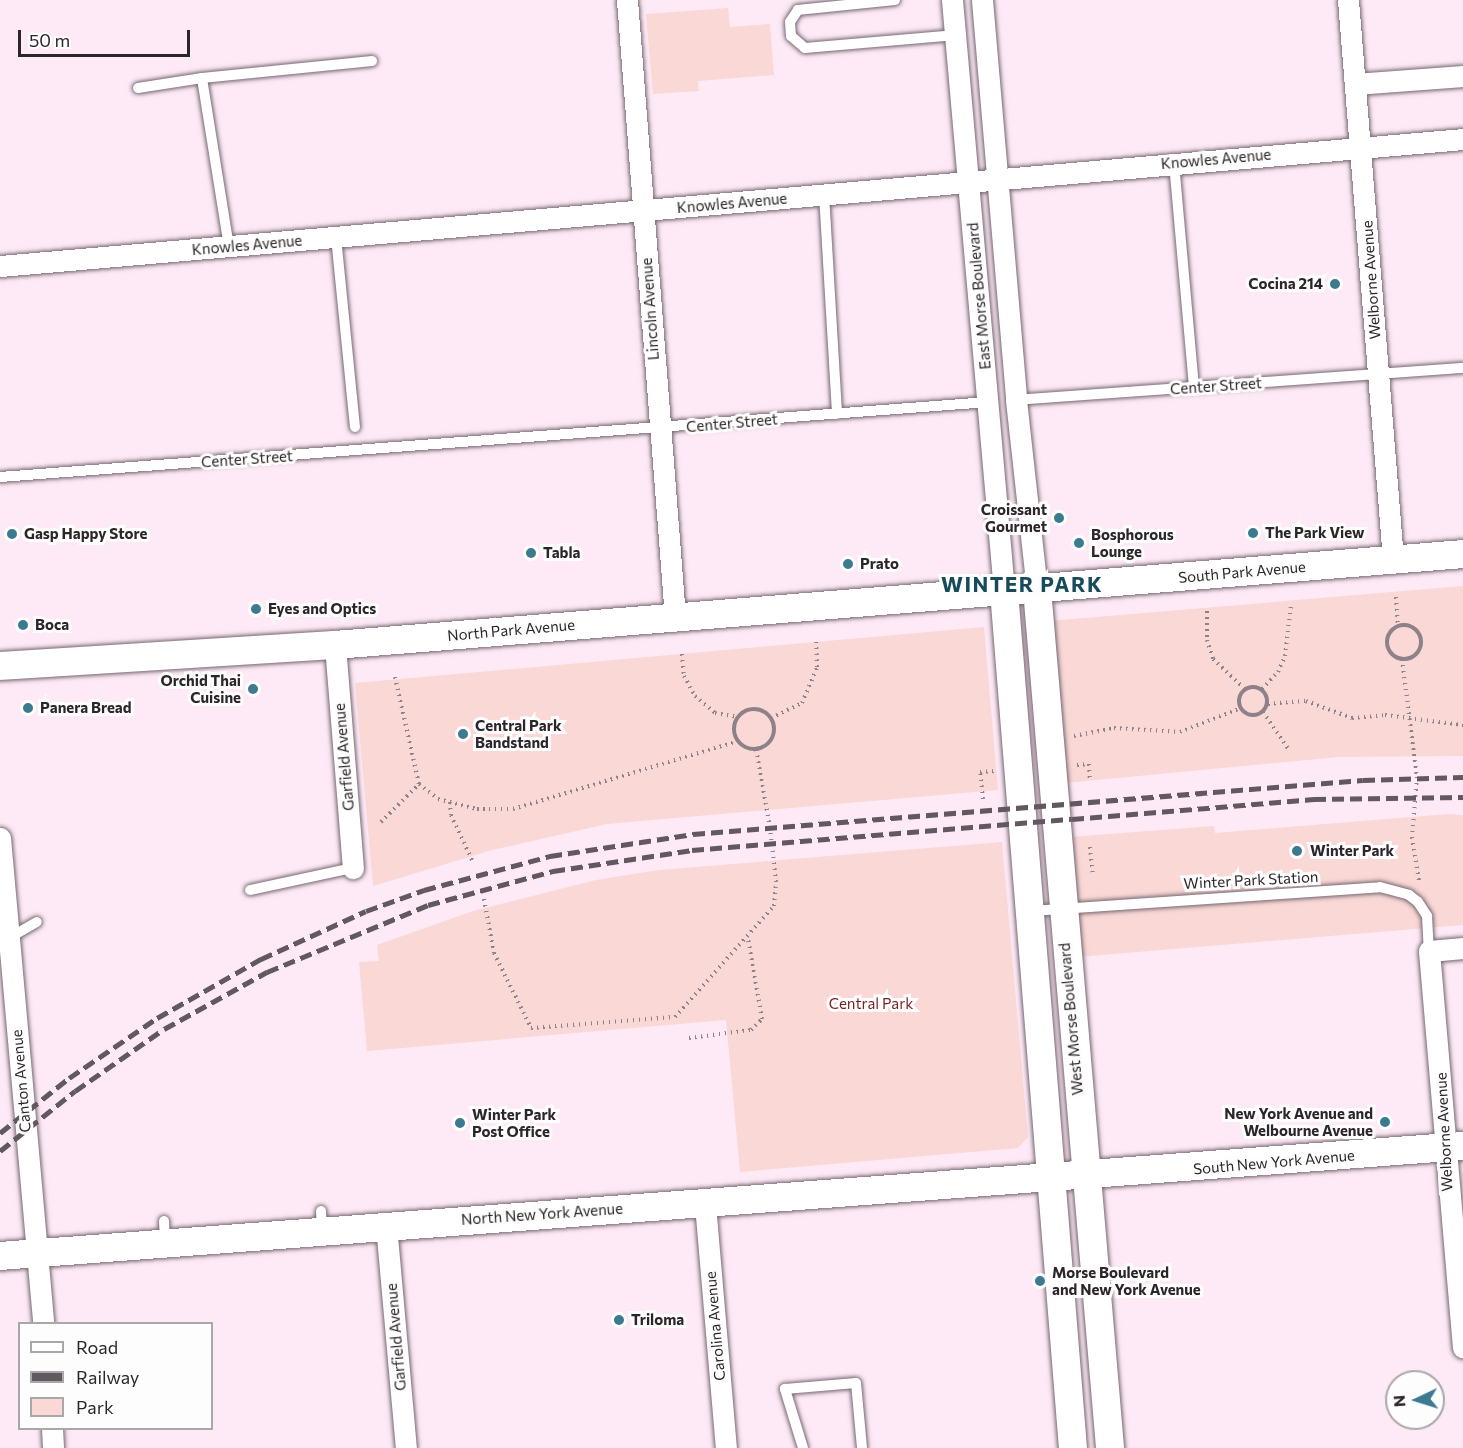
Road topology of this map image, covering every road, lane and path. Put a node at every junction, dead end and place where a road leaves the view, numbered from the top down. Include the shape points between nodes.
1 (627, 0) edge
2 (895, 0) edge
3 (952, 0) edge
4 (982, 0) edge
5 (1348, 0) edge
6 (956, 35) junction
7 (372, 62) dead end
8 (1463, 76) edge
9 (202, 78) junction
10 (1355, 84) junction
11 (138, 88) dead end
12 (1463, 139) edge
13 (1360, 146) junction
14 (1174, 163) junction
15 (996, 178) junction
16 (969, 181) junction
17 (824, 194) junction
18 (643, 211) junction
19 (336, 237) junction
20 (229, 247) junction
21 (0, 266) edge
22 (1463, 368) edge
23 (1378, 374) junction
24 (1194, 387) junction
25 (1016, 400) junction
26 (989, 402) junction
27 (837, 414) junction
28 (355, 427) dead end
29 (660, 428) junction
30 (0, 477) edge
31 (1463, 554) edge
32 (1393, 559) junction
33 (1021, 590) junction
34 (1396, 597) dead end
35 (1291, 605) dead end
36 (1207, 611) dead end
37 (675, 617) junction
38 (1398, 626) junction
39 (816, 642) dead end
40 (335, 645) junction
41 (682, 654) dead end
42 (1402, 659) junction
43 (0, 666) edge
44 (395, 677) dead end
45 (1245, 689) junction
46 (1262, 689) junction
47 (1268, 704) junction
48 (1241, 708) junction
49 (1263, 711) junction
50 (737, 717) junction
51 (771, 718) junction
52 (1409, 719) junction
53 (1463, 725) edge
54 (1064, 739) dead end
55 (738, 741) junction
56 (756, 749) junction
57 (1289, 750) dead end
58 (1067, 765) dead end
59 (1002, 771) dead end
60 (1090, 781) dead end
61 (419, 784) junction
62 (983, 799) dead end
63 (450, 802) junction
64 (381, 822) dead end
65 (0, 838) edge
66 (1090, 847) dead end
67 (473, 862) dead end
68 (353, 868) joint
69 (1093, 877) dead end
70 (1420, 886) dead end
71 (250, 890) dead end
72 (484, 899) dead end
73 (1062, 909) junction
74 (1029, 911) junction
75 (37, 922) dead end
76 (748, 938) junction
77 (4, 939) edge
78 (1463, 948) edge
79 (1430, 951) junction
80 (1068, 985) junction
81 (1035, 988) junction
82 (689, 1038) dead end
83 (1454, 1147) edge
84 (1084, 1172) junction
85 (1050, 1175) junction
86 (705, 1204) junction
87 (386, 1225) junction
88 (36, 1253) junction
89 (0, 1256) edge
90 (1460, 1281) edge
91 (43, 1322) edge
92 (1463, 1348) edge
93 (52, 1430) edge
94 (53, 1448) edge
95 (405, 1448) edge
96 (726, 1448) edge
97 (803, 1448) edge
98 (862, 1448) edge
99 (1073, 1448) edge
100 (1110, 1448) edge

1 - 18 street, Lincoln Avenue
2 - 6 lane via 798,10 790,22 791,36 805,48
3 - 6 street, East Morse Boulevard
4 - 15 street, East Morse Boulevard
5 - 10 street, Welborne Avenue
6 - 16 street, East Morse Boulevard
7 - 9 lane
8 - 10 street
9 - 11 lane
9 - 20 lane
10 - 13 street, Welborne Avenue
12 - 13 street, Knowles Avenue
13 - 14 street, Knowles Avenue
13 - 23 street, Welborne Avenue
14 - 15 street, Knowles Avenue
14 - 24 lane
15 - 16 street, Knowles Avenue
15 - 25 street, East Morse Boulevard
16 - 17 street, Knowles Avenue
16 - 26 street, East Morse Boulevard
17 - 18 street, Knowles Avenue
17 - 27 lane
18 - 19 street, Knowles Avenue
18 - 29 street, Lincoln Avenue
19 - 20 street, Knowles Avenue
19 - 28 lane
20 - 21 street, Knowles Avenue
22 - 23 lane, Center Street
23 - 24 lane, Center Street
23 - 32 street, Welborne Avenue
24 - 25 lane, Center Street
25 - 26 street, Center Street
25 - 33 street, East Morse Boulevard
26 - 27 lane, Center Street
26 - 33 street, East Morse Boulevard
27 - 29 lane, Center Street
29 - 30 lane, Center Street
29 - 37 street, Lincoln Avenue
31 - 32 street, South Park Avenue
32 - 33 street, South Park Avenue
33 - 37 street, North Park Avenue
33 - 73 street, West Morse Boulevard
33 - 74 street
34 - 38 path
35 - 46 path via 1285,656 1278,672
36 - 45 path via 1207,640 1213,659
37 - 40 street, North Park Avenue
38 - 42 path via 1390,633 1387,644 1392,655
38 - 42 path via 1414,628 1422,643 1413,657
39 - 51 path via 817,667 802,703
40 - 43 street, North Park Avenue
40 - 68 street, Garfield Avenue
41 - 50 path via 684,676 695,696 715,713
42 - 52 path
44 - 61 path
45 - 46 path
45 - 48 path via 1239,696
46 - 47 path
47 - 49 path
47 - 52 path via 1306,701 1352,718
48 - 49 path via 1251,715
48 - 54 path via 1180,732 1114,728
49 - 57 path
50 - 51 path via 754,709
50 - 55 path via 733,730
51 - 56 path via 771,739
52 - 53 path
52 - 70 path via 1417,777 1412,837
55 - 56 path
55 - 63 path via 513,809 477,809
56 - 76 path via 776,882 774,906
58 - 60 path via 1089,764
59 - 62 path via 980,772
61 - 63 path via 438,799
61 - 64 path
63 - 67 path via 451,815
65 - 77 street, Canton Avenue
66 - 69 path
68 - 71 lane
72 - 76 path via 494,953 531,1028 675,1017
73 - 74 lane, Winter Park Station
73 - 79 lane, Winter Park Station via 1380,886 1418,902 1427,916
73 - 80 street, West Morse Boulevard
74 - 81 street
75 - 77 lane
76 - 82 path via 762,1018 751,1030
77 - 88 street, Canton Avenue
78 - 79 street
79 - 83 street, Welborne Avenue
80 - 81 street
80 - 84 street, West Morse Boulevard
81 - 85 street
83 - 84 street, South New York Avenue via 1191,1169
83 - 90 street, Welborne Avenue
84 - 85 street, North New York Avenue
84 - 100 street, West Morse Boulevard
85 - 86 street, North New York Avenue
85 - 99 street
86 - 87 street, North New York Avenue
86 - 96 street, Carolina Avenue
87 - 88 street, North New York Avenue via 322,1220 235,1232 164,1232
87 - 95 street, Garfield Avenue
88 - 89 street, North New York Avenue
88 - 91 street, Canton Avenue
90 - 92 street, Welborne Avenue
93 - 94 street
97 - 98 lane via 785,1389 856,1383

